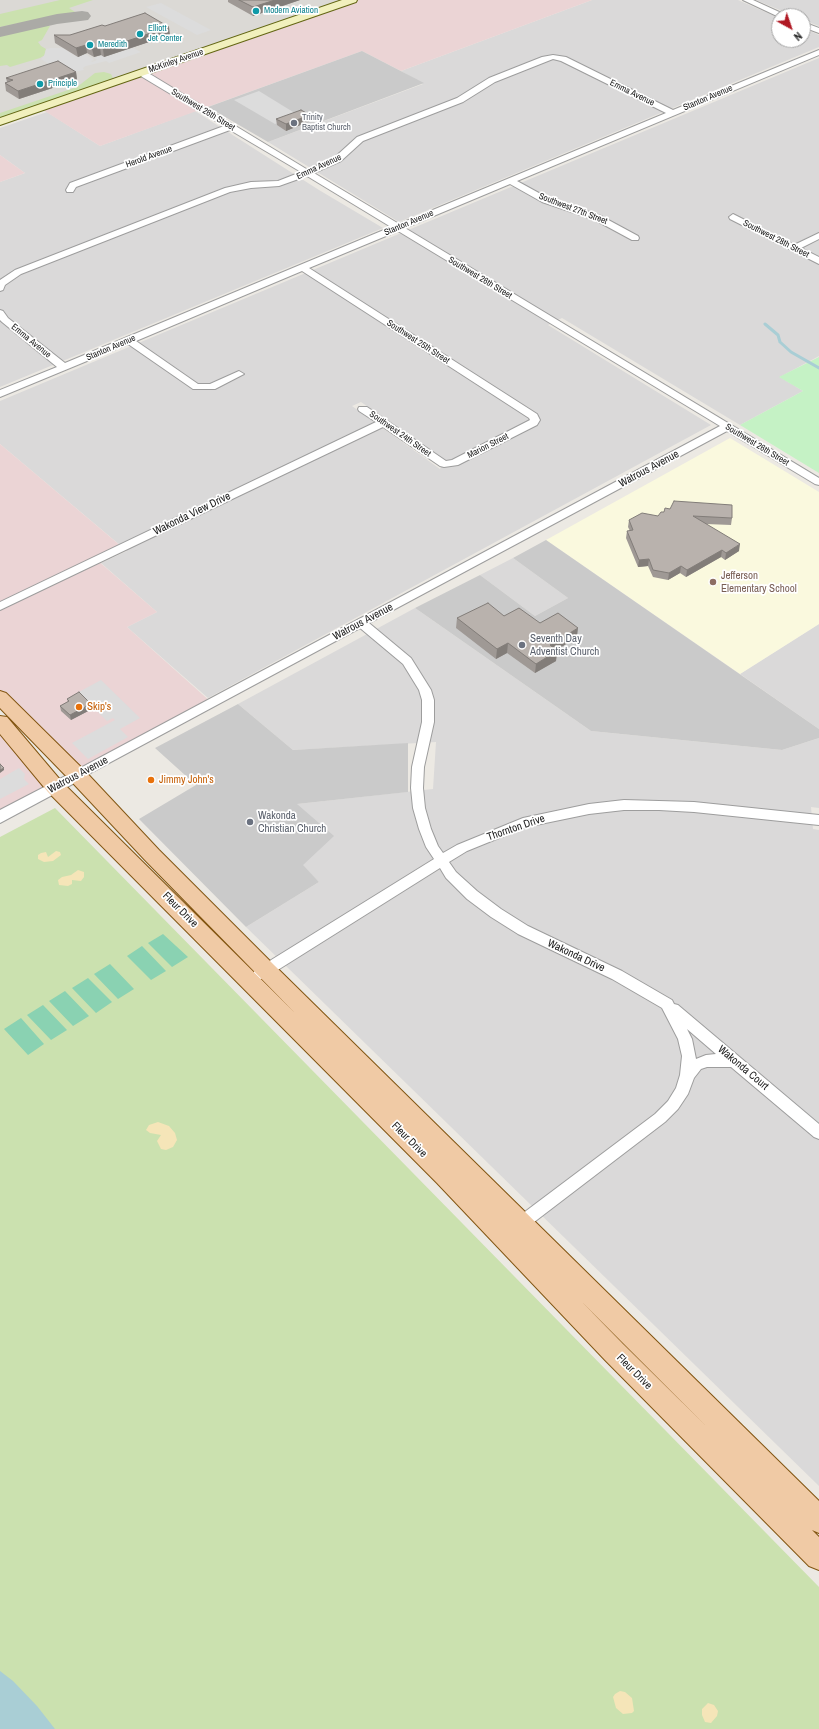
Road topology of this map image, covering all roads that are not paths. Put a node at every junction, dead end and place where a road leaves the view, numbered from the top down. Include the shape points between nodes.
1 (352, 0) edge
2 (747, 0) edge
3 (771, 10) edge
4 (819, 52) edge
5 (142, 73) junction
6 (672, 113) junction
7 (0, 122) edge
8 (230, 127) junction
9 (307, 173) junction
10 (510, 181) junction
11 (70, 190) dead end
12 (733, 217) dead end
13 (398, 228) junction
14 (819, 236) edge
15 (635, 238) dead end
16 (794, 248) junction
17 (819, 261) edge
18 (303, 268) junction
19 (0, 288) edge
20 (0, 313) edge
21 (129, 340) junction
22 (64, 367) junction
23 (239, 374) dead end
24 (0, 394) edge
25 (363, 409) dead end
26 (533, 416) joint
27 (383, 422) junction
28 (726, 427) junction
29 (436, 459) joint
30 (819, 482) edge
31 (0, 606) edge
32 (361, 623) junction
33 (0, 697) edge
34 (0, 722) edge
35 (77, 775) junction
36 (55, 787) junction
37 (0, 817) edge
38 (819, 820) edge
39 (440, 861) junction
40 (258, 975) junction
41 (667, 1004) junction
42 (735, 1061) junction
43 (687, 1075) junction
44 (819, 1133) edge
45 (487, 1219) junction
46 (520, 1224) junction
47 (819, 1520) edge
48 (819, 1556) edge

1 - 5 main road, McKinley Avenue
2 - 3 street
4 - 6 street, Stanton Avenue
5 - 7 main road, McKinley Avenue
5 - 8 street, Southwest 26th Street
6 - 9 street, Emma Avenue via 563,59 553,58 492,80 460,100 366,136 354,142 348,152 338,160
6 - 10 street, Stanton Avenue
8 - 9 street, Southwest 26th Street
8 - 11 street, Herold Avenue via 73,185
9 - 13 street, Southwest 26th Street
9 - 19 street, Emma Avenue via 278,183 228,190 18,272
10 - 13 street, Stanton Avenue
10 - 15 street, Southwest 27th Street via 545,200 598,218
12 - 16 street, Southwest 28th Street
13 - 18 street, Stanton Avenue
13 - 28 street, Southwest 26th Street
14 - 16 street
16 - 17 street, Southwest 28th Street
18 - 21 street, Stanton Avenue
18 - 26 street, Southwest 25th Street
20 - 22 street, Emma Avenue via 5,320
21 - 22 street, Stanton Avenue
21 - 23 street via 196,387 212,386
22 - 24 street, Stanton Avenue
25 - 27 street, Southwest 24th Street
26 - 29 street, Marion Street via 533,423 454,463 444,464
27 - 29 street, Southwest 24th Street
27 - 31 street, Wakonda View Drive
28 - 30 street, Southwest 26th Street
28 - 32 street, Watrous Avenue
32 - 35 street, Watrous Avenue
32 - 39 street, Wakonda Drive via 407,661 425,690 428,700 428,722 418,768 417,788 425,829
33 - 35 main road, Fleur Drive
34 - 36 main road, Fleur Drive
35 - 36 street, Watrous Avenue
35 - 40 main road, Fleur Drive
36 - 37 street, Watrous Avenue
36 - 40 main road, Fleur Drive
38 - 39 street, Thornton Drive via 694,806 624,805 589,809 523,823 475,842
39 - 40 street, Thornton Drive
39 - 41 street, Wakonda Drive via 472,895 502,918 617,975
40 - 45 main road, Fleur Drive via 329,1062
40 - 46 main road, Fleur Drive
41 - 42 street, Wakonda Court
41 - 43 street via 685,1039 689,1056
42 - 43 street via 706,1061 696,1065
42 - 44 street, Wakonda Court
43 - 46 street via 678,1098 660,1118
45 - 46 street
45 - 48 main road, Fleur Drive via 614,1352
46 - 47 main road, Fleur Drive

